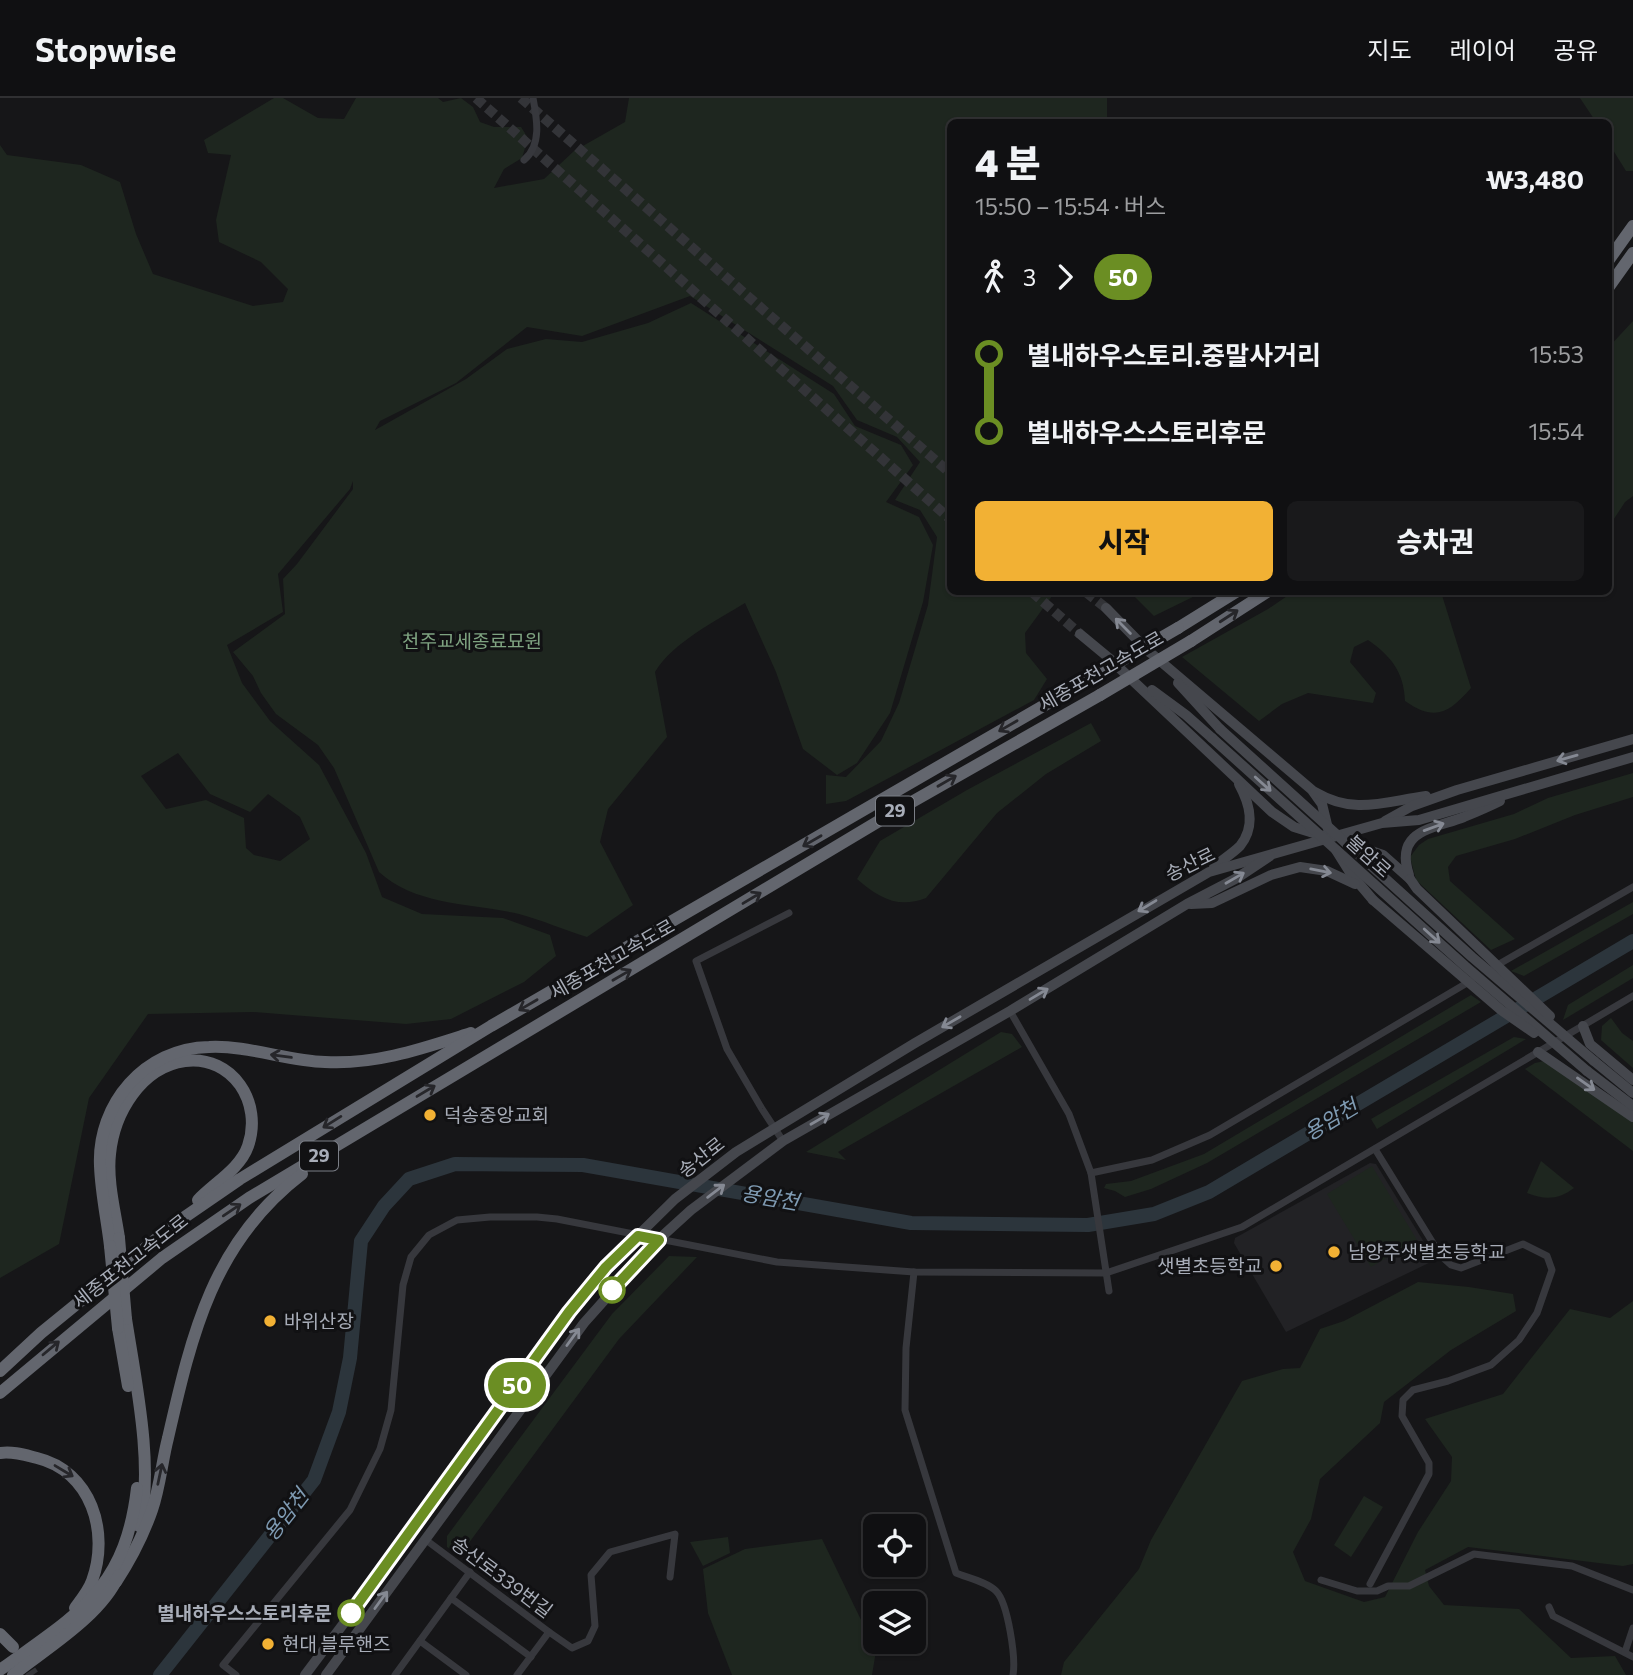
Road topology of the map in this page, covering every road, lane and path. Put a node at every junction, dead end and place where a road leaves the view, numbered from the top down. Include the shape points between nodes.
1 (533, 98) edge
2 (524, 160) dead end
3 (1633, 226) edge
4 (1633, 253) edge
5 (1612, 255) edge
6 (1612, 282) edge
7 (1231, 595) edge
8 (1262, 595) edge
9 (1105, 608) tunnel mouth
10 (1080, 634) tunnel mouth
11 (1146, 649) junction
12 (1112, 661) junction
13 (1633, 739) edge
14 (1633, 757) edge
15 (1234, 774) junction
16 (1537, 785) junction
17 (1312, 790) junction
18 (1450, 793) junction
19 (1382, 823) junction
20 (1330, 837) junction
21 (1276, 852) junction
22 (1209, 872) junction
23 (1410, 879) junction
24 (1633, 887) edge
25 (1362, 889) junction
26 (1187, 904) junction
27 (789, 913) dead end
28 (1633, 996) edge
29 (1010, 1011) junction
30 (491, 1026) junction
31 (1583, 1026) junction
32 (1538, 1052) junction
33 (1594, 1062) junction
34 (1587, 1071) junction
35 (1633, 1080) edge
36 (1633, 1093) edge
37 (1633, 1106) edge
38 (1633, 1117) edge
39 (774, 1127) junction
40 (348, 1138) junction
41 (783, 1141) junction
42 (1375, 1149) junction
43 (1091, 1173) junction
44 (176, 1223) junction
45 (638, 1236) junction
46 (659, 1240) junction
47 (114, 1242) junction
48 (914, 1272) junction
49 (1107, 1273) junction
50 (1109, 1291) dead end
51 (122, 1323) junction
52 (0, 1371) edge
53 (0, 1393) edge
54 (0, 1453) edge
55 (426, 1540) junction
56 (470, 1572) junction
57 (670, 1577) dead end
58 (1321, 1580) dead end
59 (116, 1582) junction
60 (1370, 1584) dead end
61 (1633, 1590) edge
62 (451, 1598) junction
63 (1549, 1607) dead end
64 (1633, 1628) edge
65 (58, 1629) junction
66 (549, 1632) junction
67 (0, 1634) edge
68 (420, 1641) junction
69 (13, 1647) tunnel mouth
70 (1625, 1652) junction
71 (531, 1657) junction
72 (1633, 1657) edge
73 (0, 1670) edge
74 (398, 1674) edge
75 (13, 1675) edge
76 (236, 1675) edge
77 (305, 1675) edge
78 (326, 1675) edge
79 (466, 1675) edge
80 (517, 1675) edge
81 (1013, 1675) edge

1 - 2 street via 538,123 533,152
3 - 5 highway
4 - 6 highway
7 -> 30 highway, 세종포천고속도로 / 29, bridge
40 -> 8 highway, 세종포천고속도로 / 29, bridge
11 -> 9 street, 불암로
10 - 12 street, 불암로
11 - 17 street
11 - 33 street, 불암로, bridge via 1220,729
12 - 15 street
12 -> 34 street, 불암로, bridge via 1186,715
13 -> 18 street, 송산로
14 - 16 street, 송산로
15 - 20 street via 1294,827
15 - 22 street via 1250,807 1249,830 1239,847
16 - 19 street, 송산로 via 1419,820
23 -> 16 street via 1404,860 1408,844 1419,832
17 - 18 street via 1331,802 1356,807
17 - 20 street via 1322,804
18 - 19 street, 송산로
19 - 20 street, 송산로
20 - 21 street, 송산로
20 - 23 street via 1383,855
20 - 25 street
21 - 22 street, 송산로
26 -> 21 street, 송산로
22 -> 39 street, 송산로
23 - 33 street, bridge
24 - 43 street via 1210,1135 1152,1160
26 -> 25 street via 1212,903 1271,875 1300,867 1326,870
25 - 34 street, bridge via 1501,1010
29 -> 26 street, 송산로
27 - 39 street via 696,961 727,1049
28 - 31 street
41 -> 29 street, 송산로
29 - 43 street via 1069,1114
30 -> 44 highway, 세종포천고속도로 / 29
30 -> 47 highway via 368,1060 325,1062 209,1046 144,1069 124,1089 106,1121 100,1165
31 - 32 street
31 - 35 street via 1590,1044
32 -> 38 street
32 - 42 street
33 - 36 street, 불암로
34 - 37 street, 불암로
39 - 41 street
39 - 45 street, 송산로 via 675,1199
53 -> 40 highway, 세종포천고속도로 / 29 via 162,1258
59 -> 40 highway via 135,1552 153,1508 181,1382 209,1291 260,1212
46 -> 41 street, 송산로
42 - 49 street via 1242,1227
42 - 60 street via 1451,1265 1461,1268 1523,1244 1547,1256 1552,1270 1537,1313 1519,1340 1491,1365 1413,1390 1403,1400 1402,1416 1429,1463 1429,1474
43 - 49 street
44 - 47 highway via 240,1160 253,1128 251,1105 243,1087 226,1070 206,1062 185,1061 161,1070 140,1086 124,1107 109,1156
44 - 52 highway, 세종포천고속도로 / 29
45 - 46 street
45 - 76 street via 557,1219 490,1217 457,1220 429,1235 411,1257 403,1286 391,1410 380,1449 350,1510 223,1665
45 - 77 street, 송산로 via 569,1312
46 - 48 street via 799,1265
55 -> 46 street, 송산로 via 584,1323
47 - 51 highway, bridge
48 - 49 street
48 - 81 street via 905,1410 956,1573 992,1587 1006,1609
49 - 50 street
51 - 59 highway via 146,1479 143,1511
51 - 65 highway via 138,1481 134,1514 123,1552 100,1591
54 -> 65 highway via 48,1461 75,1477 88,1495 96,1519 99,1549 92,1582
55 - 56 street, 송산로339번길
78 -> 55 street, 송산로
56 - 62 street
56 - 66 street, 송산로339번길
57 - 66 street via 675,1534 610,1552 590,1575 596,1626 588,1641 572,1648
58 - 61 street via 1357,1591 1409,1586 1474,1554 1572,1566
59 - 75 highway via 84,1620
62 - 68 street
62 - 71 street
63 - 70 street via 1553,1616
64 - 70 street
65 - 73 highway
66 - 71 street, 송산로339번길
67 - 69 highway
68 - 74 street
68 - 79 street
70 - 72 street
71 - 80 street, 송산로339번길

